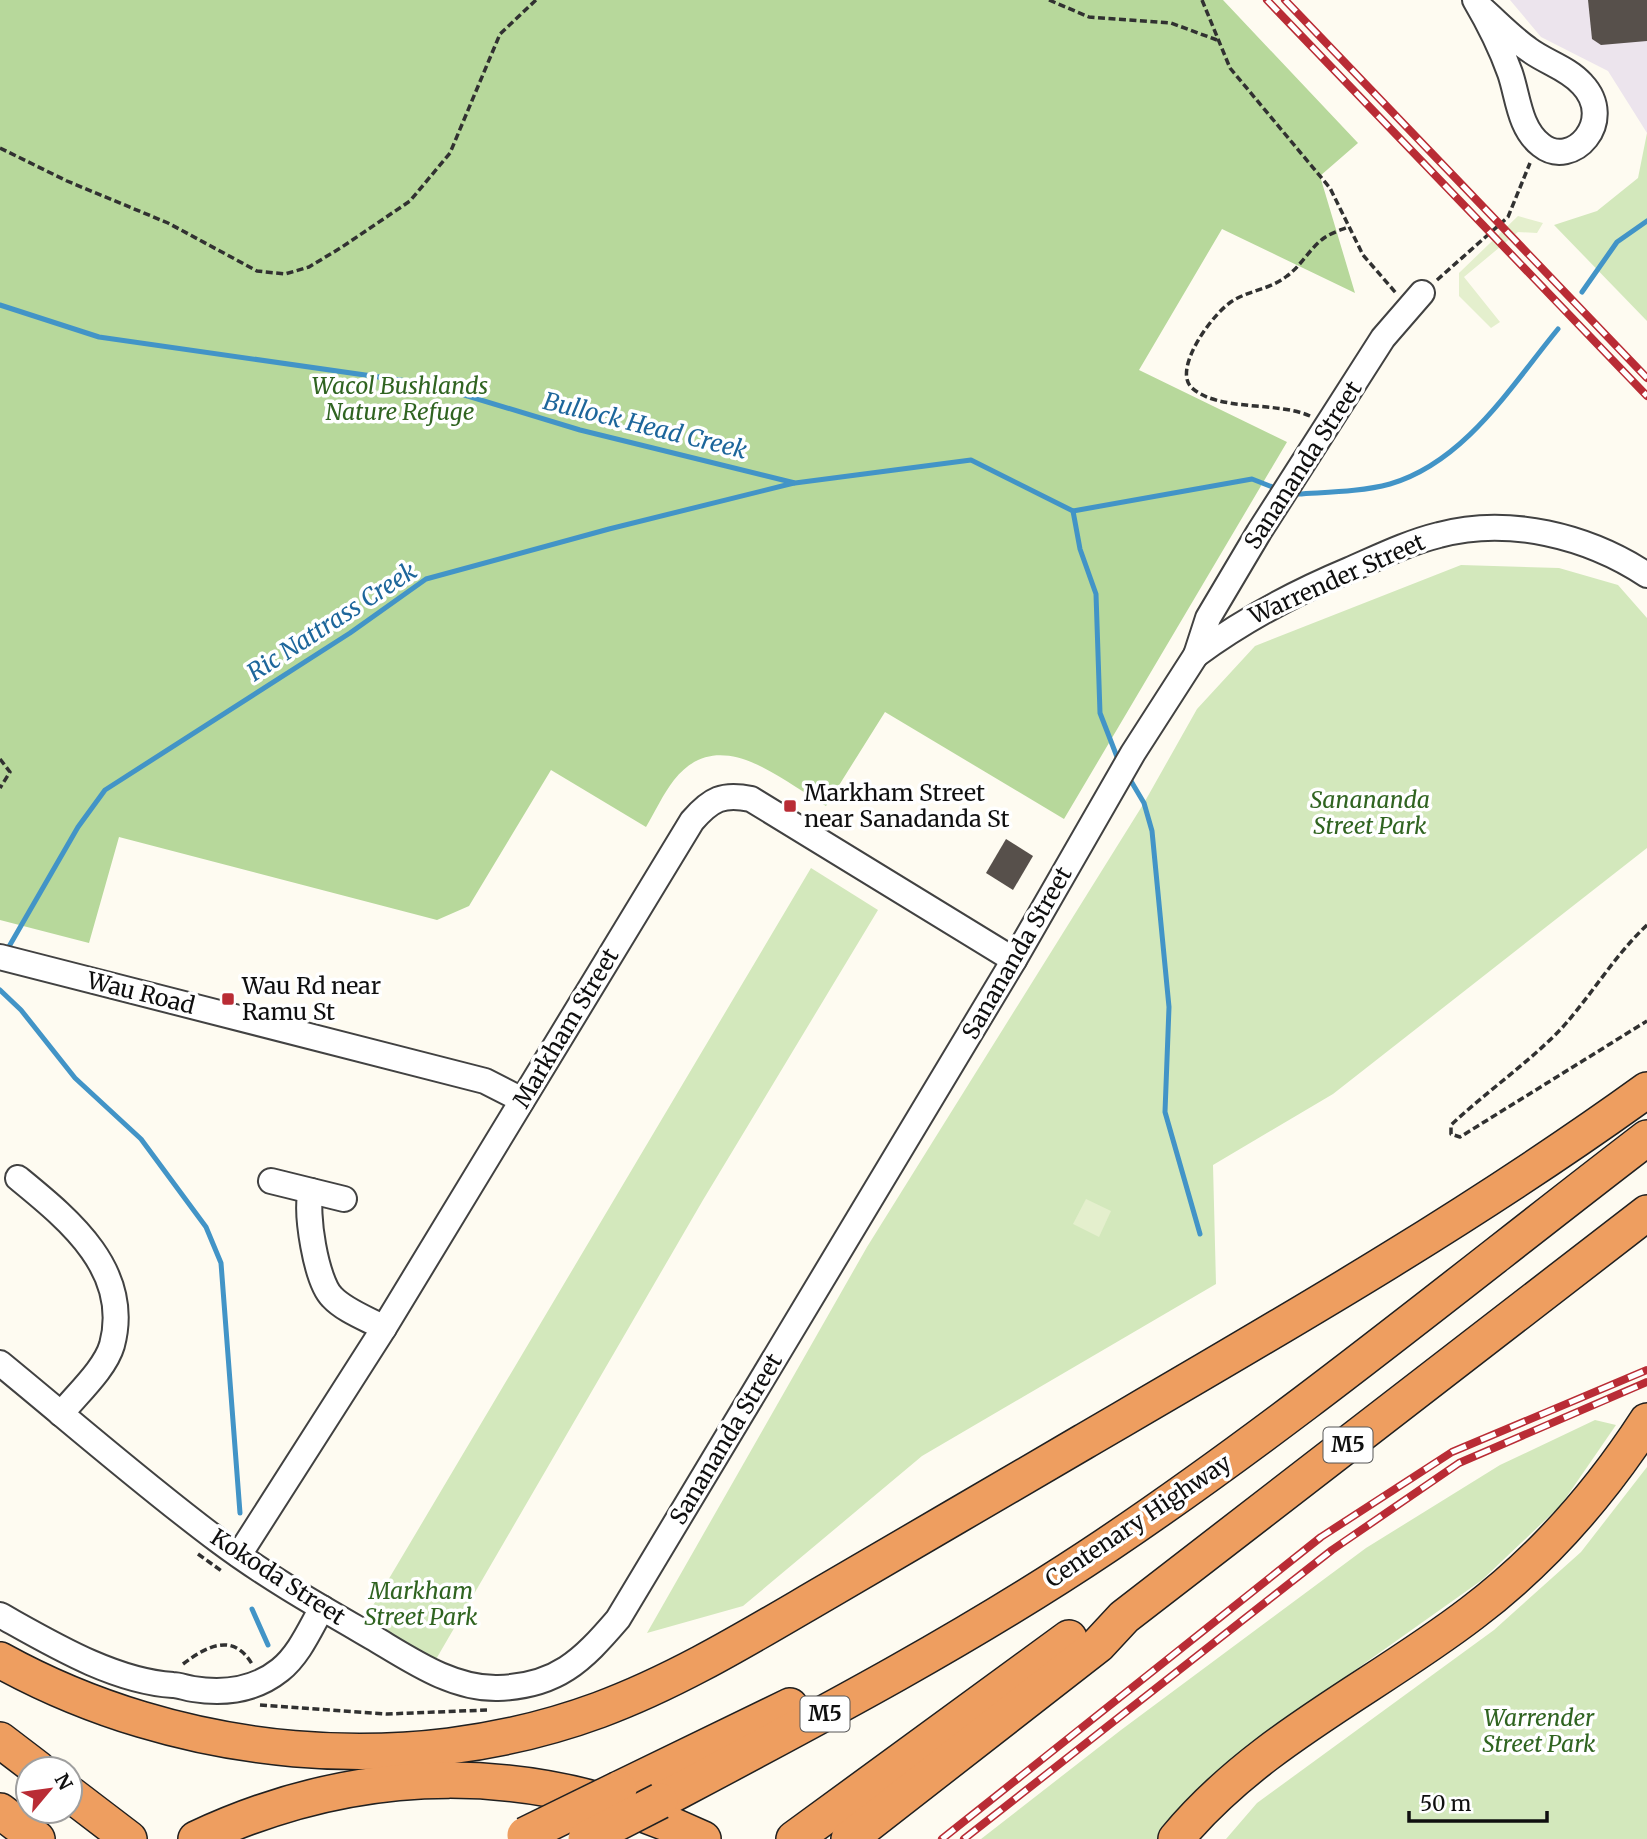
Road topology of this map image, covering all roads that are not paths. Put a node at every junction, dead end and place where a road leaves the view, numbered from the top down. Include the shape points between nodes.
1 (1477, 4) edge
2 (1416, 300) road end
3 (1647, 575) edge
4 (1196, 655) junction
5 (0, 957) edge
6 (1014, 960) junction
7 (1647, 1090) edge
8 (522, 1100) junction
9 (1647, 1138) edge
10 (18, 1178) dead end
11 (271, 1181) dead end
12 (311, 1191) junction
13 (344, 1199) dead end
14 (1647, 1213) edge
15 (384, 1328) junction
16 (0, 1363) edge
17 (61, 1413) junction
18 (1647, 1422) edge
19 (239, 1555) junction
20 (328, 1612) junction
21 (0, 1615) edge
22 (1124, 1617) junction
23 (618, 1619) joint
24 (987, 1620) junction
25 (0, 1660) edge
26 (0, 1740) edge
27 (20, 1755) edge
28 (84, 1805) edge
29 (0, 1811) edge
30 (521, 1837) edge
31 (37, 1839) edge
32 (129, 1839) edge
33 (197, 1839) edge
34 (586, 1839) edge
35 (703, 1839) edge
36 (794, 1839) edge
37 (849, 1839) edge
38 (1176, 1839) edge

1 - 1 street via 1529,50 1581,83 1595,101 1596,124 1588,138 1569,150 1541,146 1527,129 1510,72
2 - 4 street, Sanananda Street via 1383,338 1259,531 1208,618
3 - 4 street, Warrender Street via 1597,549 1528,530 1486,528 1441,534 1285,597
4 - 6 street, Sanananda Street via 1133,753
5 - 8 street, Wau Road via 485,1080
6 - 8 street, Markham Street via 751,799 730,794 710,801 692,821
6 - 23 street, Sanananda Street
7 - 25 highway via 1401,1255 1298,1316 718,1655 599,1710 462,1744 308,1750 224,1740 118,1712 50,1686
8 - 15 street, Markham Street
9 - 24 highway, Centenary Highway / M5 via 1250,1445 1106,1546
10 - 17 street via 73,1224 95,1251 110,1288 114,1316 111,1346
11 - 12 street
12 - 13 street
12 - 15 street via 308,1209 327,1289 335,1300
14 - 22 highway, M5
15 - 19 street, Markham Street
16 - 17 street, Kokoda Street
17 - 19 street, Kokoda Street
18 - 38 highway via 1598,1491 1514,1580 1248,1767
19 - 20 street, Kokoda Street
20 - 21 street via 282,1669 243,1688 211,1692 174,1684 159,1686 113,1671
20 - 23 street, Kokoda Street via 460,1684 497,1688 550,1678 587,1656
22 - 36 highway via 1086,1626
22 - 37 highway, M5 via 1098,1646
24 - 30 highway, bridge via 948,1624
24 - 34 highway, Centenary Highway / M5, bridge via 853,1699
26 - 27 highway
28 - 32 highway
29 - 31 highway
33 - 35 highway via 237,1820 317,1795 443,1778 556,1790 617,1805

